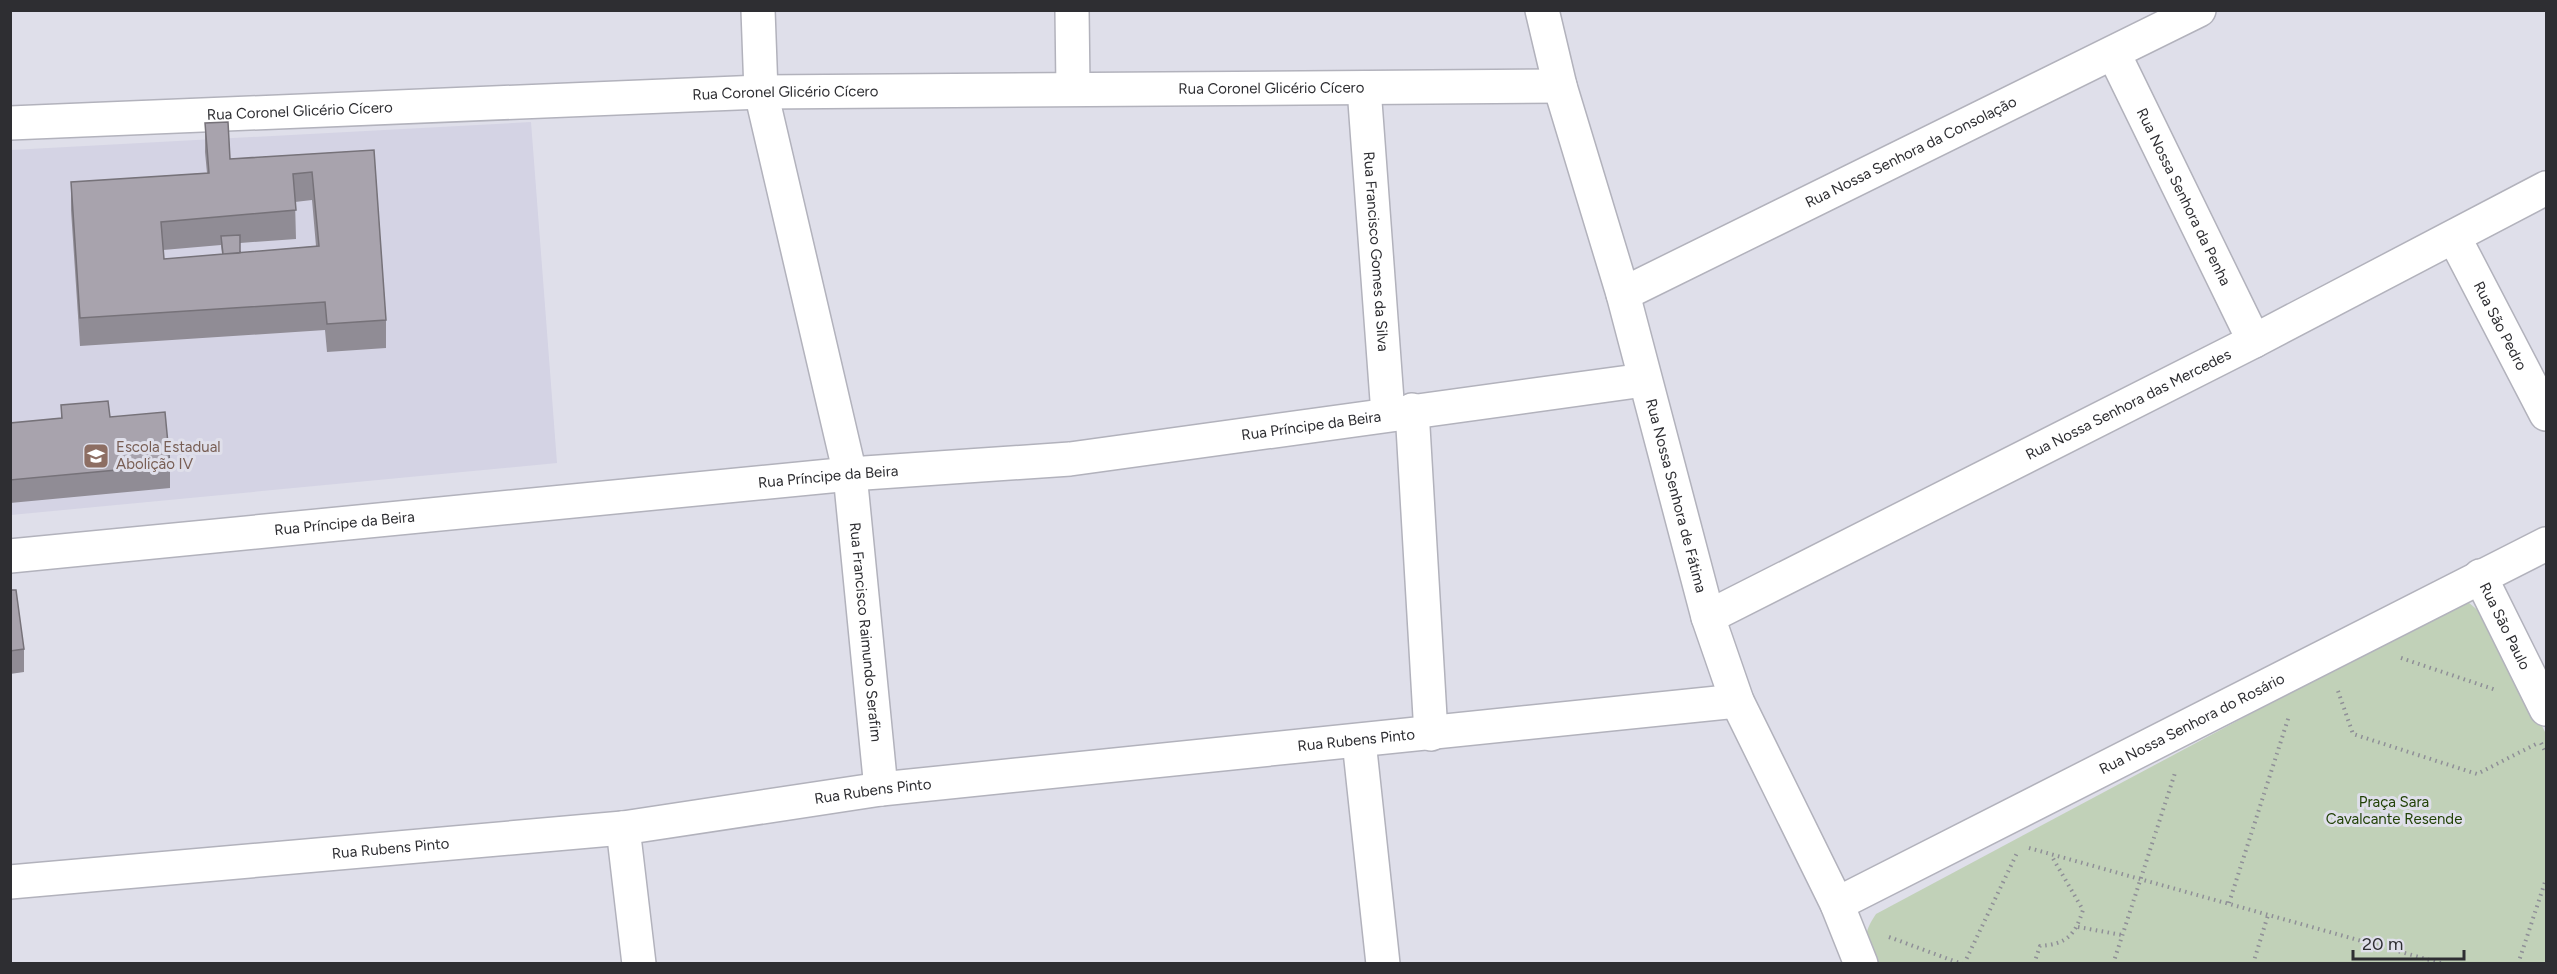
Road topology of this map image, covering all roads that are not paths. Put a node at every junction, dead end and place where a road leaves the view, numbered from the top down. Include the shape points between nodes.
1 (758, 10) edge
2 (1072, 10) edge
3 (1542, 10) edge
4 (2199, 10) edge
5 (2114, 54) junction
6 (1560, 86) junction
7 (1073, 88) junction
8 (1364, 88) junction
9 (761, 93) junction
10 (10, 123) edge
11 (2547, 188) edge
12 (2454, 237) junction
13 (1623, 294) junction
14 (2254, 341) junction
15 (1644, 380) junction
16 (1400, 412) junction
17 (2547, 414) edge
18 (850, 474) junction
19 (2547, 544) edge
20 (10, 556) edge
21 (2480, 576) junction
22 (1708, 618) junction
23 (1737, 701) junction
24 (2542, 721) edge
25 (1431, 734) junction
26 (1359, 741) junction
27 (881, 789) junction
28 (623, 828) junction
29 (10, 882) edge
30 (1837, 904) junction
31 (639, 963) edge
32 (1383, 963) edge
33 (1861, 963) edge

1 - 9 street, Rua Francisco Raimundo Serafim
2 - 7 street
3 - 6 street, Rua Nossa Senhora de Fátima
4 - 5 street, Rua Nossa Senhora da Consolação
5 - 13 street, Rua Nossa Senhora da Consolação
5 - 14 street, Rua Nossa Senhora da Penha
6 - 8 street, Rua Coronel Glicério Cícero
6 - 13 street, Rua Nossa Senhora de Fátima
7 - 8 street, Rua Coronel Glicério Cícero
7 - 9 street, Rua Coronel Glicério Cícero
8 - 16 street, Rua Francisco Gomes da Silva
9 - 10 street, Rua Coronel Glicério Cícero
9 - 18 street, Rua Francisco Raimundo Serafim
11 - 12 street, Rua Nossa Senhora das Mercedes
12 - 14 street, Rua Nossa Senhora das Mercedes
12 - 17 street, Rua São Pedro
13 - 15 street, Rua Nossa Senhora de Fátima
14 - 22 street, Rua Nossa Senhora das Mercedes
15 - 16 street, Rua Príncipe da Beira
15 - 22 street, Rua Nossa Senhora de Fátima
16 - 18 street, Rua Príncipe da Beira via 1070,459
16 - 25 street, Rua Francisco Gomes da Silva
18 - 20 street, Rua Príncipe da Beira
18 - 27 street, Rua Francisco Raimundo Serafim
19 - 21 street, Rua Nossa Senhora do Rosário
21 - 24 street, Rua São Paulo
21 - 30 street, Rua Nossa Senhora do Rosário
22 - 23 street, Rua Nossa Senhora de Fátima
23 - 25 street, Rua Rubens Pinto
23 - 30 street, Rua Nossa Senhora de Fátima
25 - 26 street, Rua Rubens Pinto
26 - 27 street, Rua Rubens Pinto
26 - 32 street
27 - 28 street, Rua Rubens Pinto
28 - 29 street, Rua Rubens Pinto
28 - 31 street
30 - 33 street, Rua Nossa Senhora de Fátima

